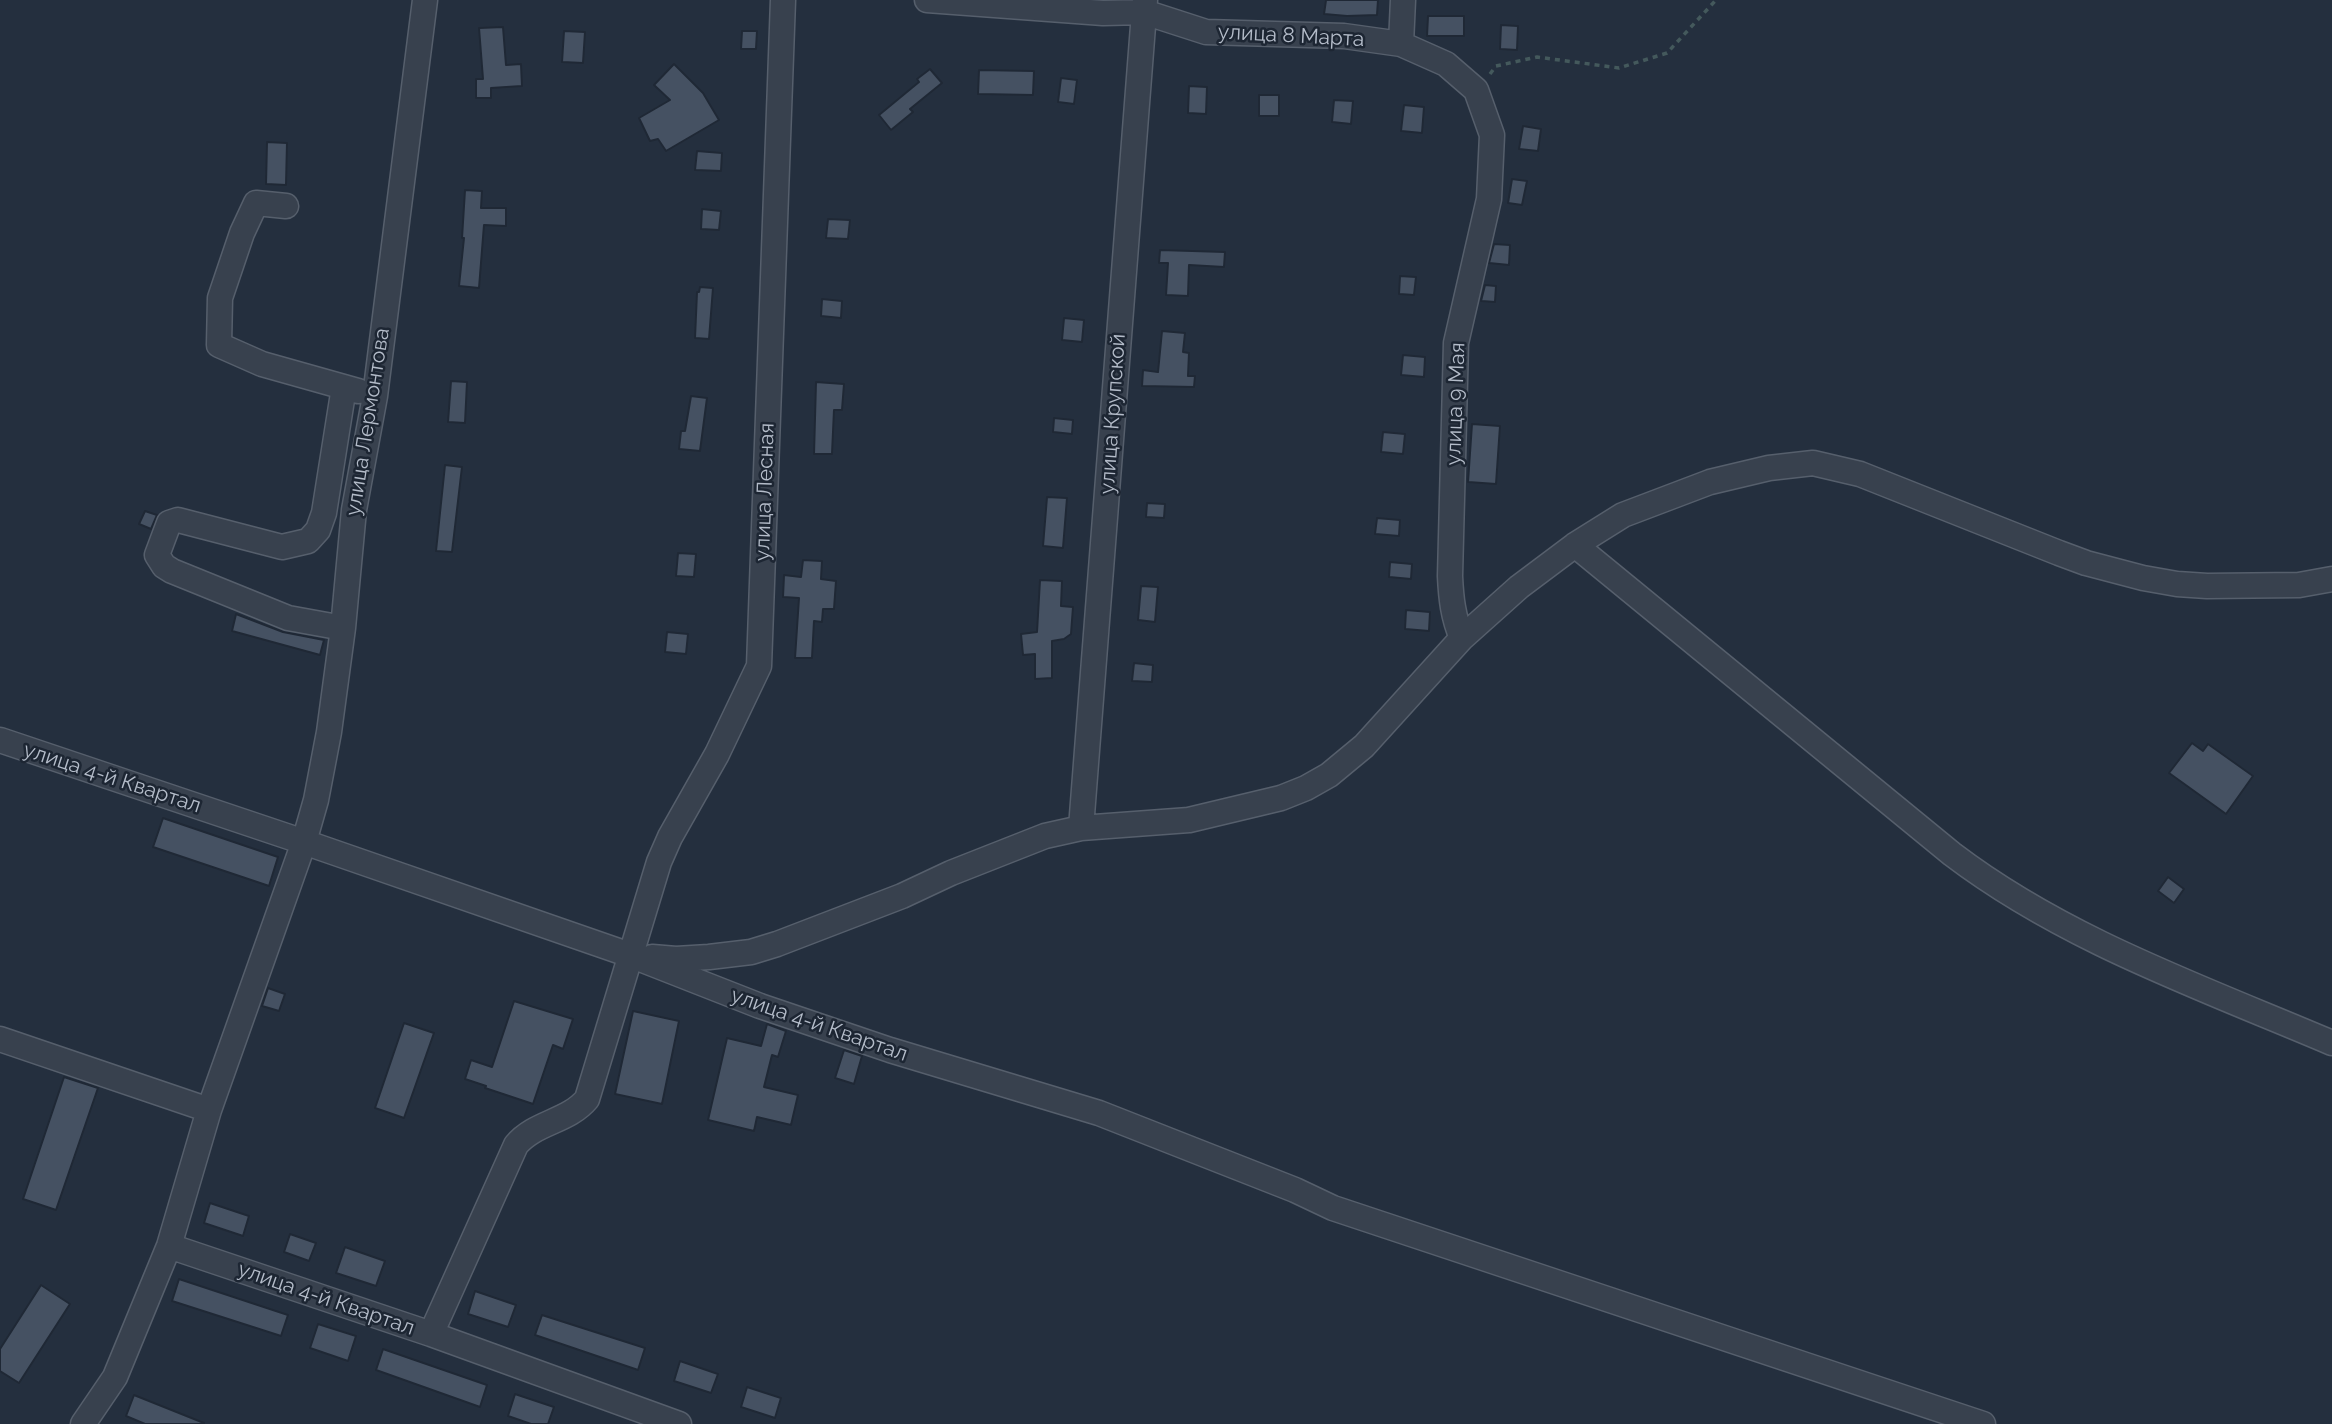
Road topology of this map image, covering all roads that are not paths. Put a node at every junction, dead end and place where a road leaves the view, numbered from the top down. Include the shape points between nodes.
1 (425, 0) edge
2 (783, 0) edge
3 (927, 0) edge
4 (1403, 0) edge
5 (1144, 6) edge
6 (1401, 44) junction
7 (1476, 90) joint
8 (286, 206) dead end
9 (344, 387) junction
10 (376, 396) junction
11 (1575, 545) junction
12 (2332, 579) edge
13 (343, 628) junction
14 (1462, 638) junction
15 (0, 740) edge
16 (1081, 828) junction
17 (304, 842) junction
18 (630, 956) junction
19 (0, 1039) edge
20 (2332, 1043) edge
21 (209, 1110) junction
22 (169, 1247) junction
23 (431, 1335) junction
24 (83, 1424) edge
25 (679, 1424) edge
26 (1983, 1424) edge

1 - 10 street, улица Лермонтова
2 - 18 street, улица Лесная via 759,666 670,837
3 - 5 street, улица 8 Марта via 1103,13
4 - 6 street
5 - 6 street, улица 8 Марта via 1206,32 1344,36
5 - 16 street, улица Крупской
6 - 7 street, улица 8 Марта via 1446,64
7 - 14 street, улица 9 Мая via 1492,135 1489,199 1456,343 1450,576 1453,611
8 - 9 street via 256,203 220,298 219,345 262,364
9 - 10 street
9 - 13 street via 324,513 313,536 282,547 178,520 169,523 157,555 172,571 273,612
10 - 13 street, улица Лермонтова via 355,499
11 - 12 street via 1623,515 1710,482 1813,463 1860,474 2068,556 2134,575 2207,586 2300,585
11 - 14 street
11 - 20 street via 1952,855 2005,892 2090,938
13 - 17 street, улица Лермонтова via 322,771
14 - 16 street via 1364,746 1306,788 1189,820
15 - 17 street, улица 4-й Квартал
16 - 18 street via 1045,836 809,934 751,952 676,959
17 - 18 street, улица 4-й Квартал
17 - 21 street
18 - 23 street, улица Лесная via 587,1098 578,1110 534,1130 516,1144
18 - 26 street, улица 4-й Квартал via 890,1051 1099,1113 1333,1208
19 - 21 street
21 - 22 street
22 - 23 street, улица 4-й Квартал
22 - 24 street via 115,1377
23 - 25 street, улица 4-й Квартал

